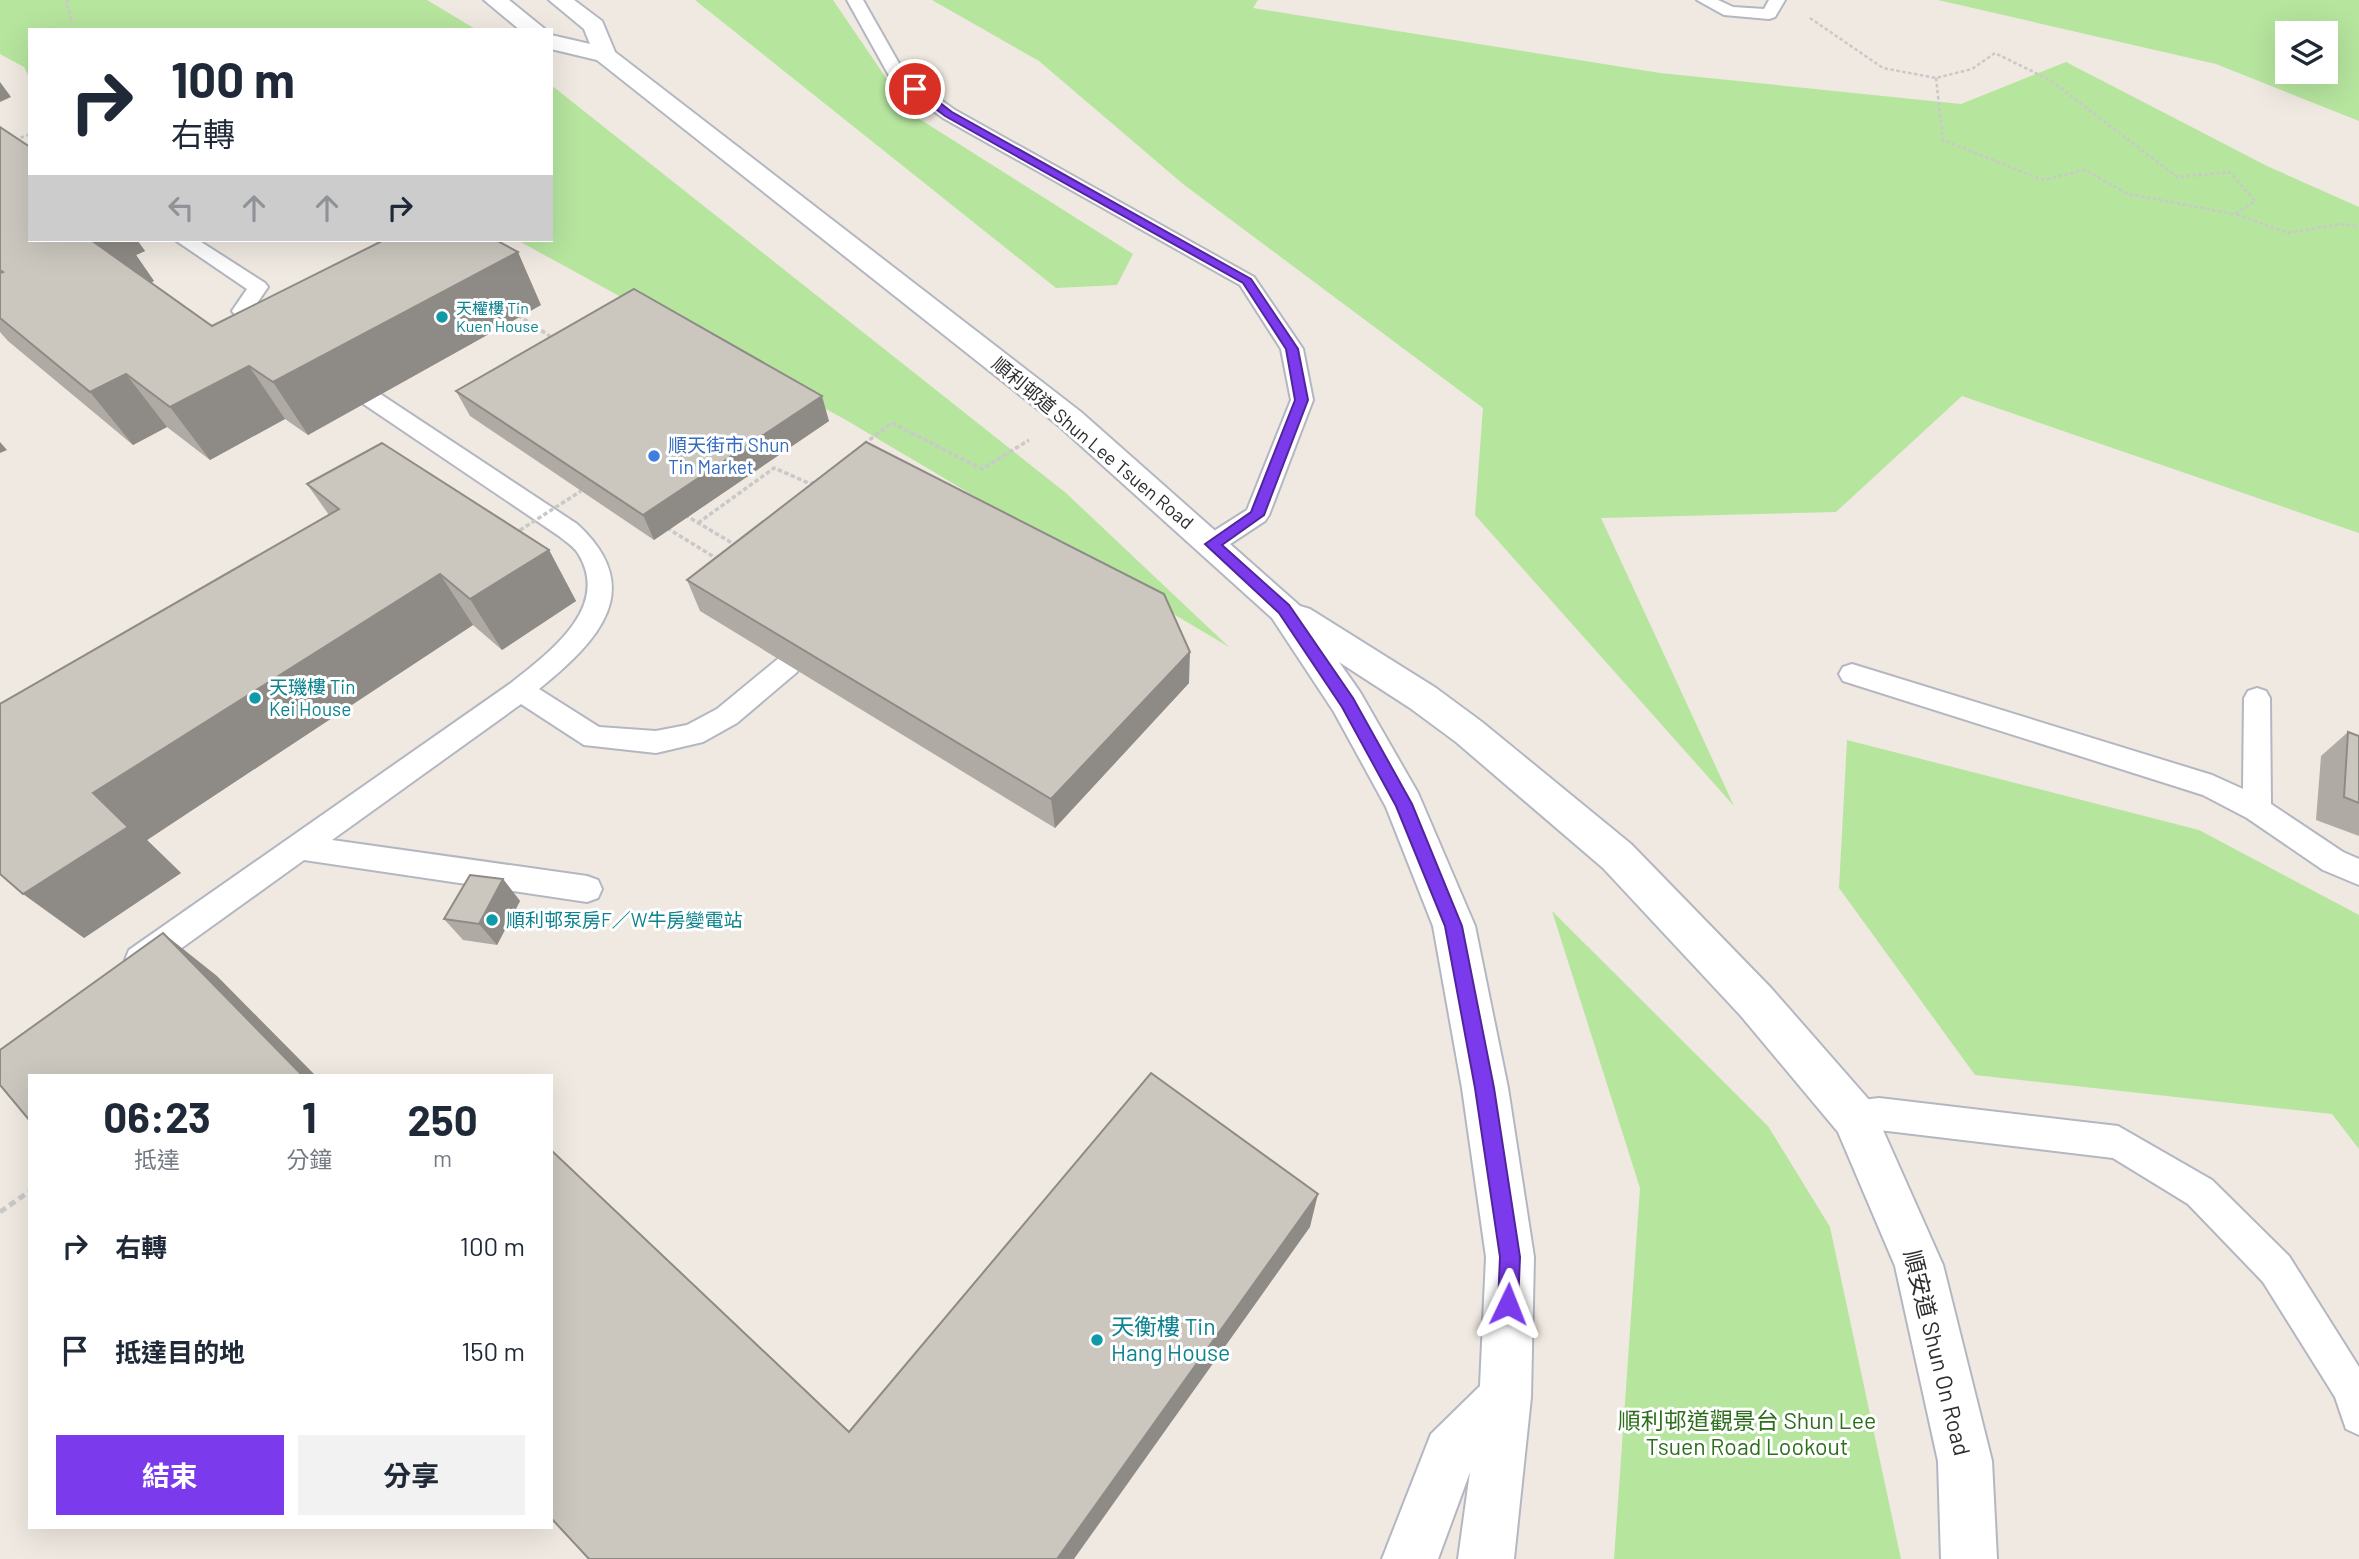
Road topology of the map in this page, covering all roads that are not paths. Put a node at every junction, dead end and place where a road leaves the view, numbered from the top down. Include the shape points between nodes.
1 (495, 0) edge
2 (560, 0) edge
3 (855, 0) edge
4 (1705, 0) edge
5 (1777, 0) edge
6 (532, 28) edge
7 (553, 42) edge
8 (605, 55) junction
9 (188, 242) edge
10 (293, 346) edge
11 (327, 369) edge
12 (1212, 544) junction
13 (1284, 609) junction
14 (788, 664) edge
15 (1852, 674) dead end
16 (520, 690) junction
17 (2257, 698) dead end
18 (2257, 810) junction
19 (301, 847) junction
20 (2359, 872) edge
21 (587, 889) dead end
22 (122, 972) edge
23 (1854, 1117) junction
24 (1505, 1397) junction
25 (2359, 1416) edge
26 (1410, 1559) edge
27 (1486, 1559) edge
28 (1969, 1559) edge

1 - 6 main road
2 - 8 main road, 順利邨道 Shun Lee Tsuen Road via 594,26
3 - 12 lane via 898,76 949,114 1247,281 1292,349 1302,400 1257,515
4 - 5 lane via 1730,12 1769,13
7 - 8 main road, 順利邨道 Shun Lee Tsuen Road
8 - 12 main road, 順利邨道 Shun Lee Tsuen Road via 1070,419
9 - 10 lane via 258,287 242,311
11 - 16 lane via 568,530 590,551 602,580 596,614 563,655
12 - 13 main road, 順利邨道 Shun Lee Tsuen Road
13 - 23 main road, 順安道 Shun On Road via 1469,732 1617,856 1756,1002
13 - 24 main road, 順利邨道 Shun Lee Tsuen Road via 1347,702 1404,804 1454,926 1485,1088 1510,1257
14 - 16 lane via 726,716 693,734 656,742 594,737
15 - 18 lane via 2212,786
16 - 19 lane
17 - 18 lane
18 - 20 lane via 2333,861
19 - 21 lane
19 - 22 lane
23 - 25 lane via 1879,1114 2118,1142 2200,1192 2276,1269 2351,1389
23 - 28 main road, 順安道 Shun On Road via 1919,1265 1965,1461
24 - 26 main road via 1450,1452
24 - 27 main road, 順利邨道 Shun Lee Tsuen Road

